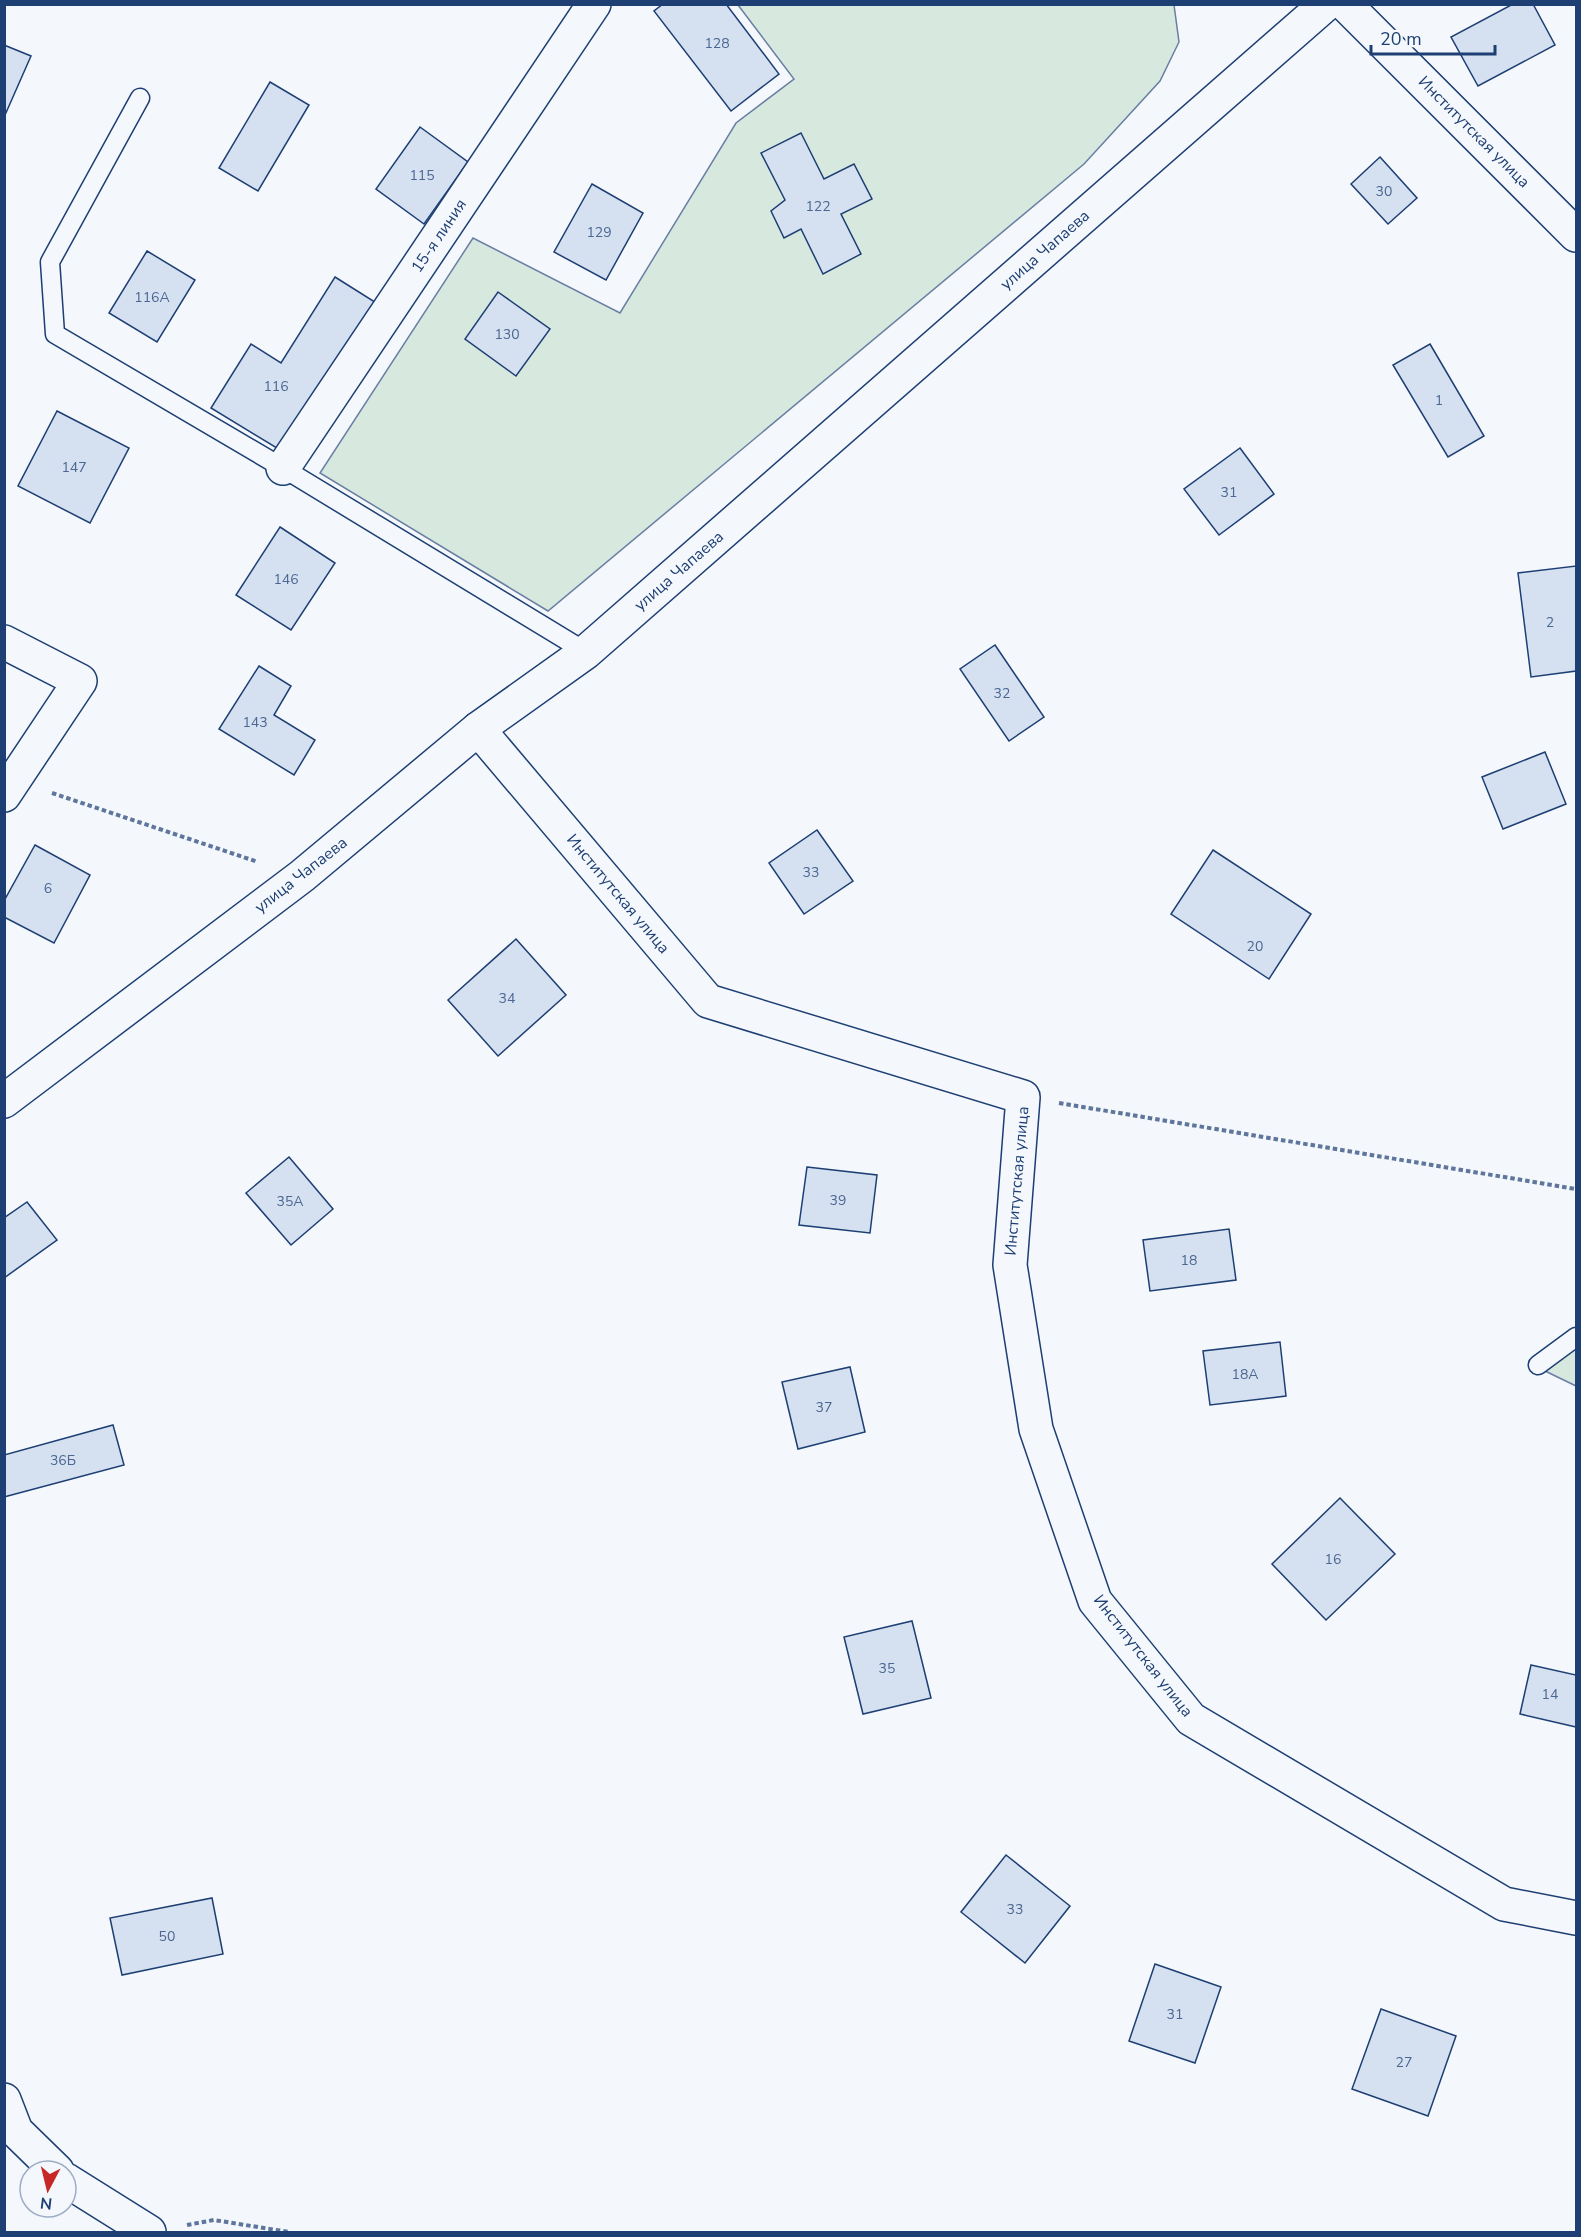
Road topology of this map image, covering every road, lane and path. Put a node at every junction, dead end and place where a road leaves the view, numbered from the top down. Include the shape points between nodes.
1 (594, 4) edge
2 (1326, 4) edge
3 (1345, 4) edge
4 (140, 98) dead end
5 (1576, 235) edge
6 (283, 468) junction
7 (4, 642) edge
8 (586, 652) junction
9 (478, 729) junction
10 (9, 788) edge
11 (302, 876) junction
12 (1023, 1096) junction
13 (4, 1101) edge
14 (1576, 1189) edge
15 (1576, 1337) edge
16 (1539, 1365) dead end
17 (1576, 1918) edge
18 (4, 2100) edge
19 (45, 2159) edge
20 (78, 2188) edge
21 (214, 2220) dead end
22 (149, 2232) edge
23 (289, 2232) edge

1 - 6 street, 15-я линия
2 - 8 street, улица Чапаева
3 - 5 street, Институтская улица
4 - 6 lane via 50,262 55,334
6 - 8 lane
7 - 10 street via 80,681
8 - 9 street, улица Чапаева
9 - 11 street, улица Чапаева
9 - 12 street, Институтская улица via 708,1001
10 - 11 path
11 - 13 street, улица Чапаева
12 - 14 path, Институтская улица
12 - 17 street, Институтская улица via 1010,1265 1036,1429 1095,1601 1191,1719 1504,1904
15 - 16 lane
18 - 19 street via 16,2131
20 - 22 street
21 - 23 path

